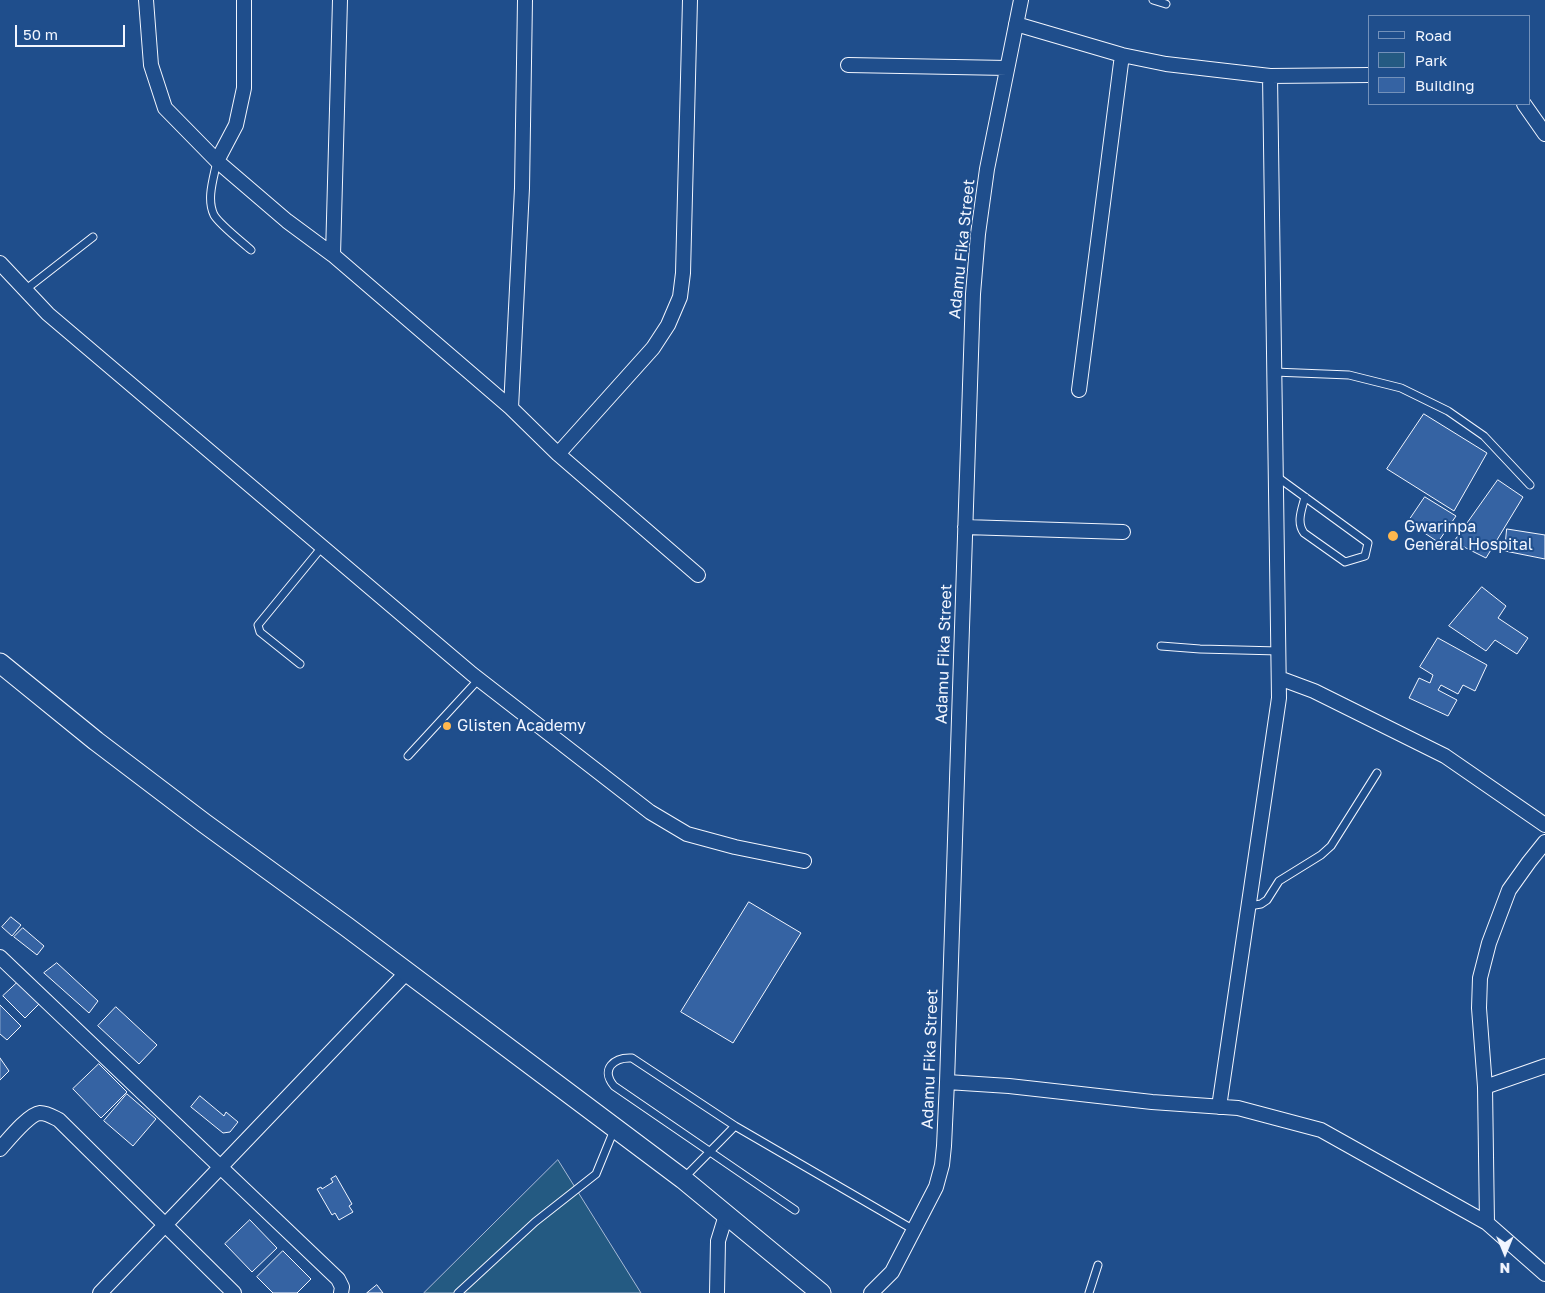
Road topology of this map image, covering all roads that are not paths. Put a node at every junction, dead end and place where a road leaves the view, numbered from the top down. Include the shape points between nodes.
1 (146, 0) edge
2 (244, 0) edge
3 (340, 0) edge
4 (525, 0) edge
5 (690, 0) edge
6 (1021, 0) edge
7 (1154, 0) edge
8 (1166, 4) dead end
9 (1016, 24) junction
10 (1122, 55) junction
11 (848, 65) dead end
12 (1008, 68) junction
13 (1368, 74) edge
14 (1270, 76) junction
15 (1525, 105) edge
16 (1545, 134) edge
17 (217, 161) junction
18 (93, 237) dead end
19 (251, 250) dead end
20 (333, 255) junction
21 (0, 263) edge
22 (25, 290) junction
23 (1274, 372) junction
24 (1079, 390) dead end
25 (511, 408) junction
26 (558, 454) junction
27 (1276, 476) junction
28 (1530, 485) dead end
29 (1305, 497) junction
30 (965, 528) junction
31 (1123, 532) dead end
32 (322, 547) junction
33 (698, 574) dead end
34 (1161, 646) dead end
35 (1279, 651) junction
36 (0, 663) edge
37 (300, 664) dead end
38 (1279, 678) junction
39 (479, 679) junction
40 (408, 756) dead end
41 (1377, 773) dead end
42 (1545, 825) edge
43 (1545, 842) edge
44 (804, 861) dead end
45 (1249, 906) junction
46 (0, 957) edge
47 (407, 972) junction
48 (1545, 1066) edge
49 (947, 1082) junction
50 (1485, 1087) junction
51 (1219, 1107) junction
52 (735, 1126) junction
53 (615, 1128) junction
54 (0, 1149) edge
55 (710, 1151) junction
56 (219, 1168) junction
57 (683, 1179) junction
58 (794, 1210) dead end
59 (726, 1215) junction
60 (1486, 1223) junction
61 (165, 1225) junction
62 (914, 1230) junction
63 (1098, 1265) dead end
64 (1545, 1274) edge
65 (100, 1293) edge
66 (234, 1293) edge
67 (341, 1293) edge
68 (458, 1293) edge
69 (717, 1293) edge
70 (821, 1293) edge
71 (871, 1293) edge
72 (1089, 1293) edge

1 - 17 street via 150,65 165,108
2 - 17 street via 244,88 236,125
3 - 20 street
4 - 25 street via 522,188
5 - 26 street via 680,297 653,348
6 - 9 street, Adamu Fika Street
7 - 8 lane
9 - 10 street
9 - 12 street, Adamu Fika Street
10 - 14 street via 1166,64
10 - 24 street
11 - 12 street
12 - 30 street, Adamu Fika Street via 987,170 978,234
13 - 14 street
14 - 23 street
15 - 16 street
17 - 19 lane via 211,193 215,217
17 - 20 street via 287,221
18 - 22 lane
20 - 25 street
21 - 22 street
22 - 32 street via 48,314
23 - 27 street
23 - 28 lane via 1349,375 1401,388 1448,411 1484,436
25 - 26 street
26 - 33 street
27 - 29 lane
27 - 35 street
29 - 29 lane via 1368,543 1365,556 1345,562 1304,533 1299,522
30 - 31 street
30 - 49 street, Adamu Fika Street
32 - 37 lane via 258,625 260,632
32 - 39 street
34 - 35 lane
35 - 38 street
36 - 47 street via 96,742 204,824
38 - 42 street via 1314,691 1444,756
38 - 45 street via 1279,698
39 - 40 lane
39 - 44 street via 650,812 687,834
41 - 45 lane via 1331,846 1279,881 1267,900
43 - 50 street via 1509,890 1480,978
45 - 51 street
46 - 56 street
47 - 53 street
47 - 56 street
48 - 50 street
49 - 51 street
49 - 62 street, Adamu Fika Street via 942,1165 936,1187
50 - 60 street
51 - 60 street via 1238,1108 1321,1130
52 - 55 lane
52 - 55 lane via 632,1058 615,1060 608,1071 608,1080 614,1086
52 - 62 lane
53 - 57 street
53 - 68 lane via 596,1174 535,1222
54 - 61 street via 32,1116 39,1113 50,1115 59,1120
55 - 57 lane
55 - 58 lane
56 - 61 street
56 - 67 street via 338,1279
57 - 59 street
59 - 69 street via 718,1241
59 - 70 street
60 - 64 street
61 - 65 street
61 - 66 street
62 - 71 street, Adamu Fika Street via 892,1272
63 - 72 lane

